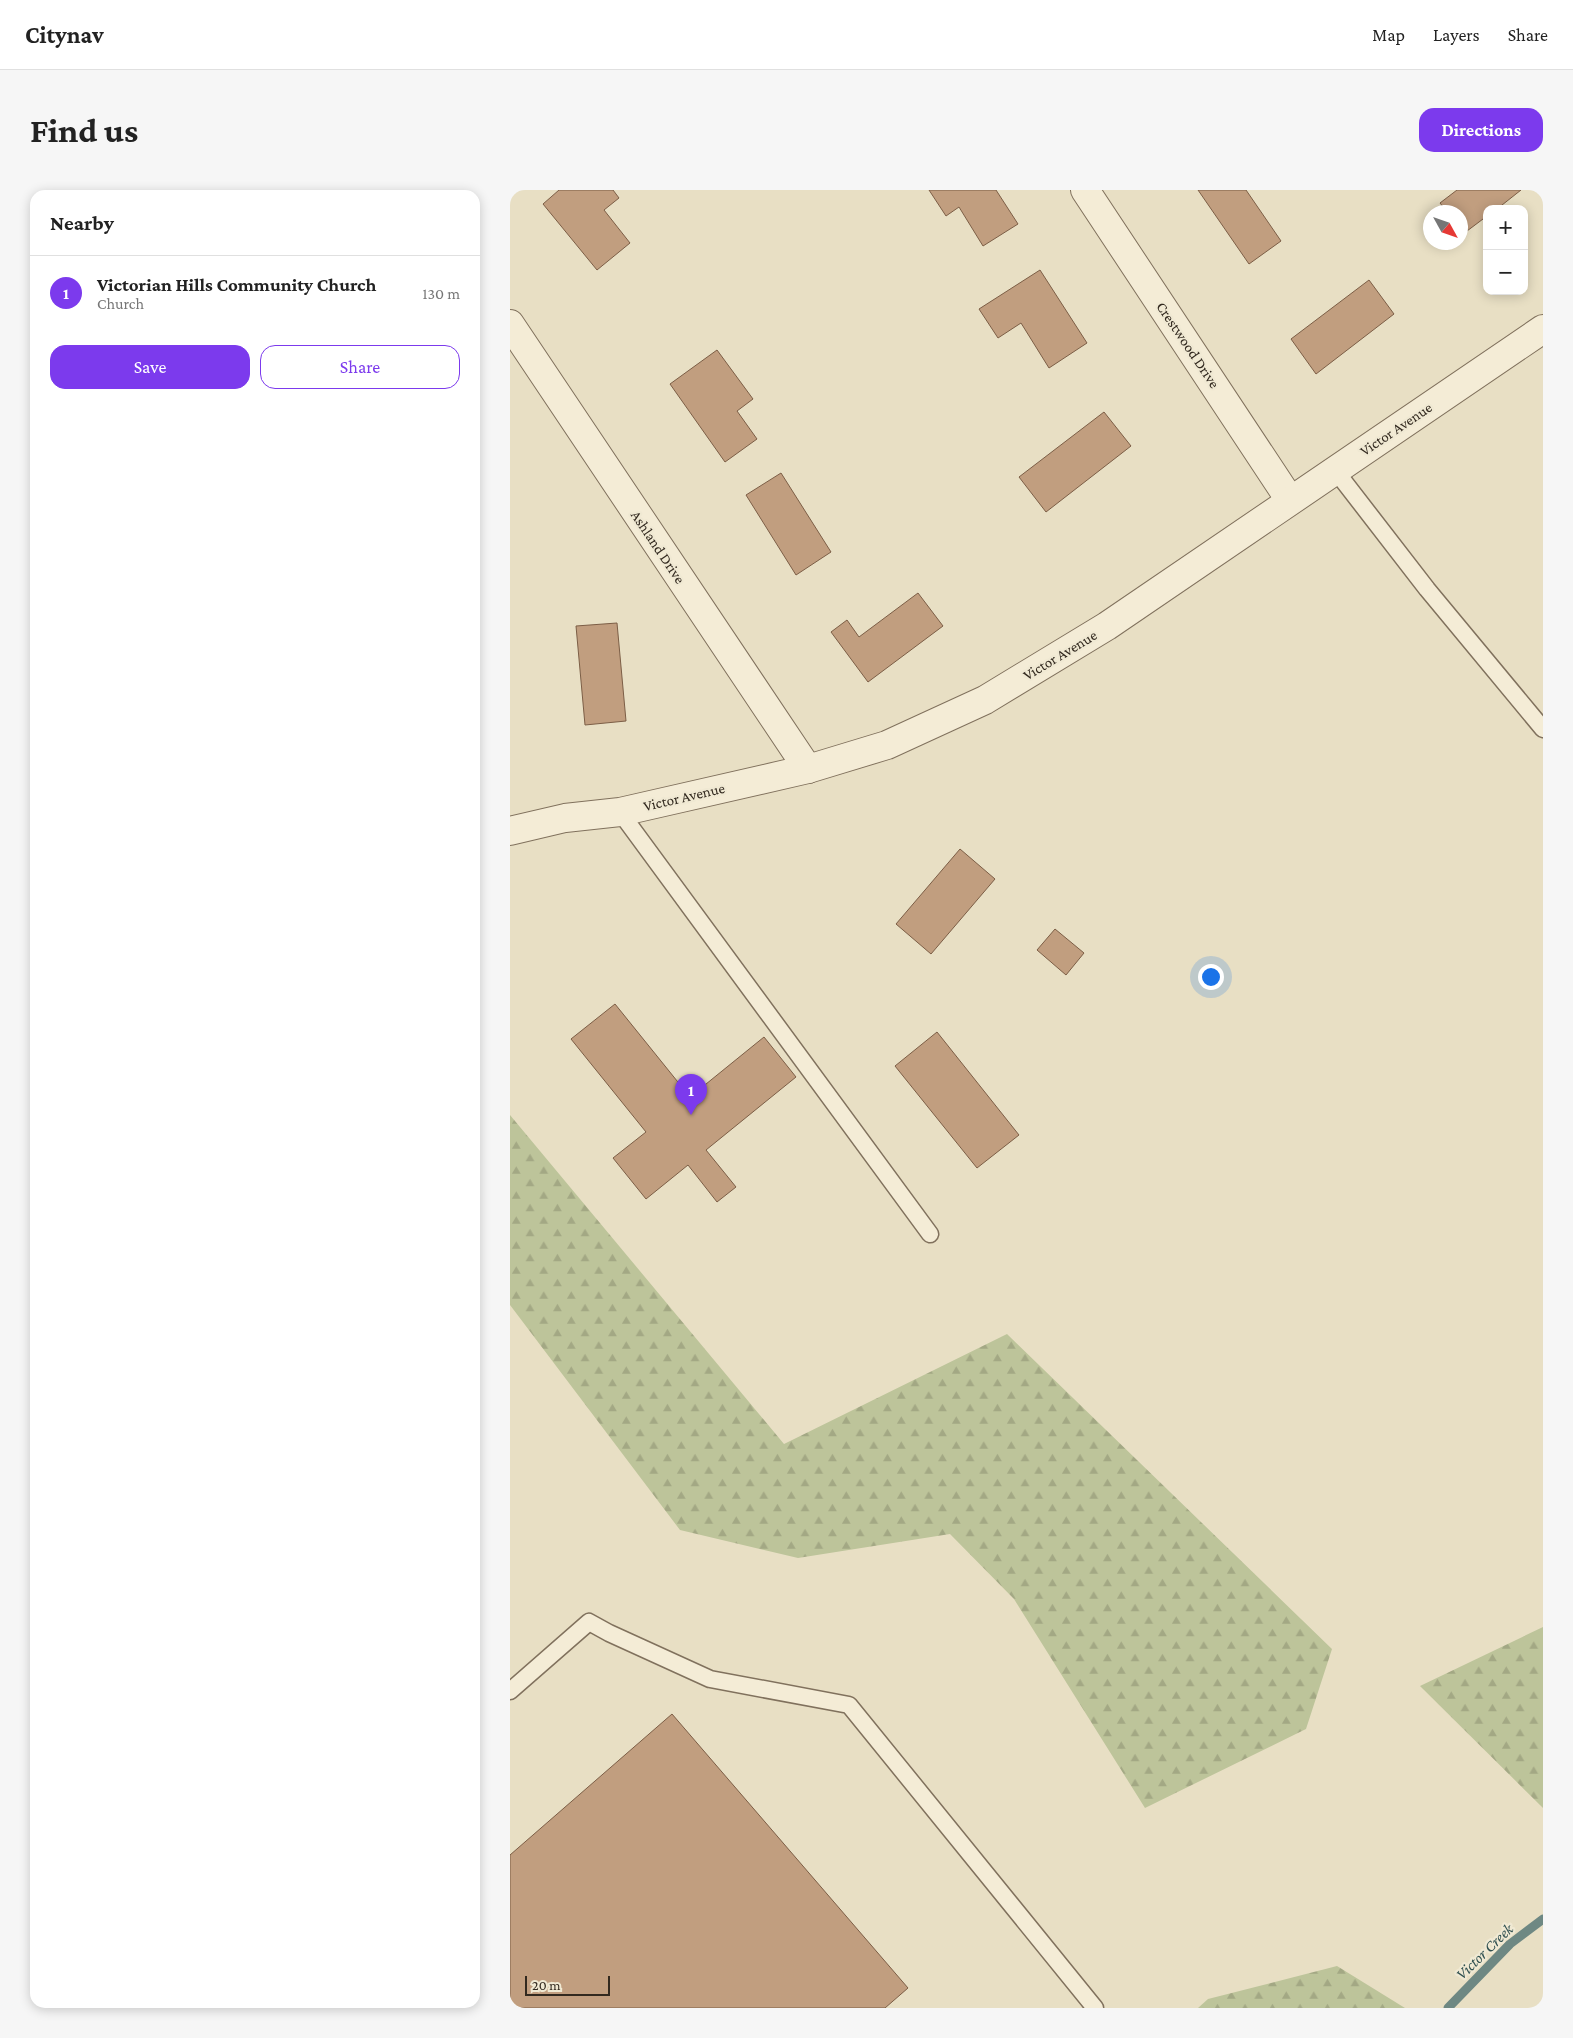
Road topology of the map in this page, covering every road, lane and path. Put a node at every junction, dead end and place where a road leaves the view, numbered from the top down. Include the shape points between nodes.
1 (1085, 190) edge
2 (510, 324) edge
3 (1543, 329) edge
4 (1335, 470) junction
5 (1290, 500) junction
6 (1543, 729) edge
7 (808, 769) junction
8 (620, 812) junction
9 (510, 831) edge
10 (930, 1234) dead end
11 (510, 1690) edge
12 (1095, 2008) edge

1 - 5 street, Crestwood Drive
2 - 7 street, Ashland Drive
3 - 4 street, Victor Avenue
4 - 5 street, Victor Avenue
4 - 6 lane via 1427,589
5 - 7 street, Victor Avenue via 1107,626 985,700 887,745
7 - 8 street, Victor Avenue
8 - 9 street, Victor Avenue via 565,818
8 - 10 lane
11 - 12 lane via 589,1622 710,1679 849,1705

